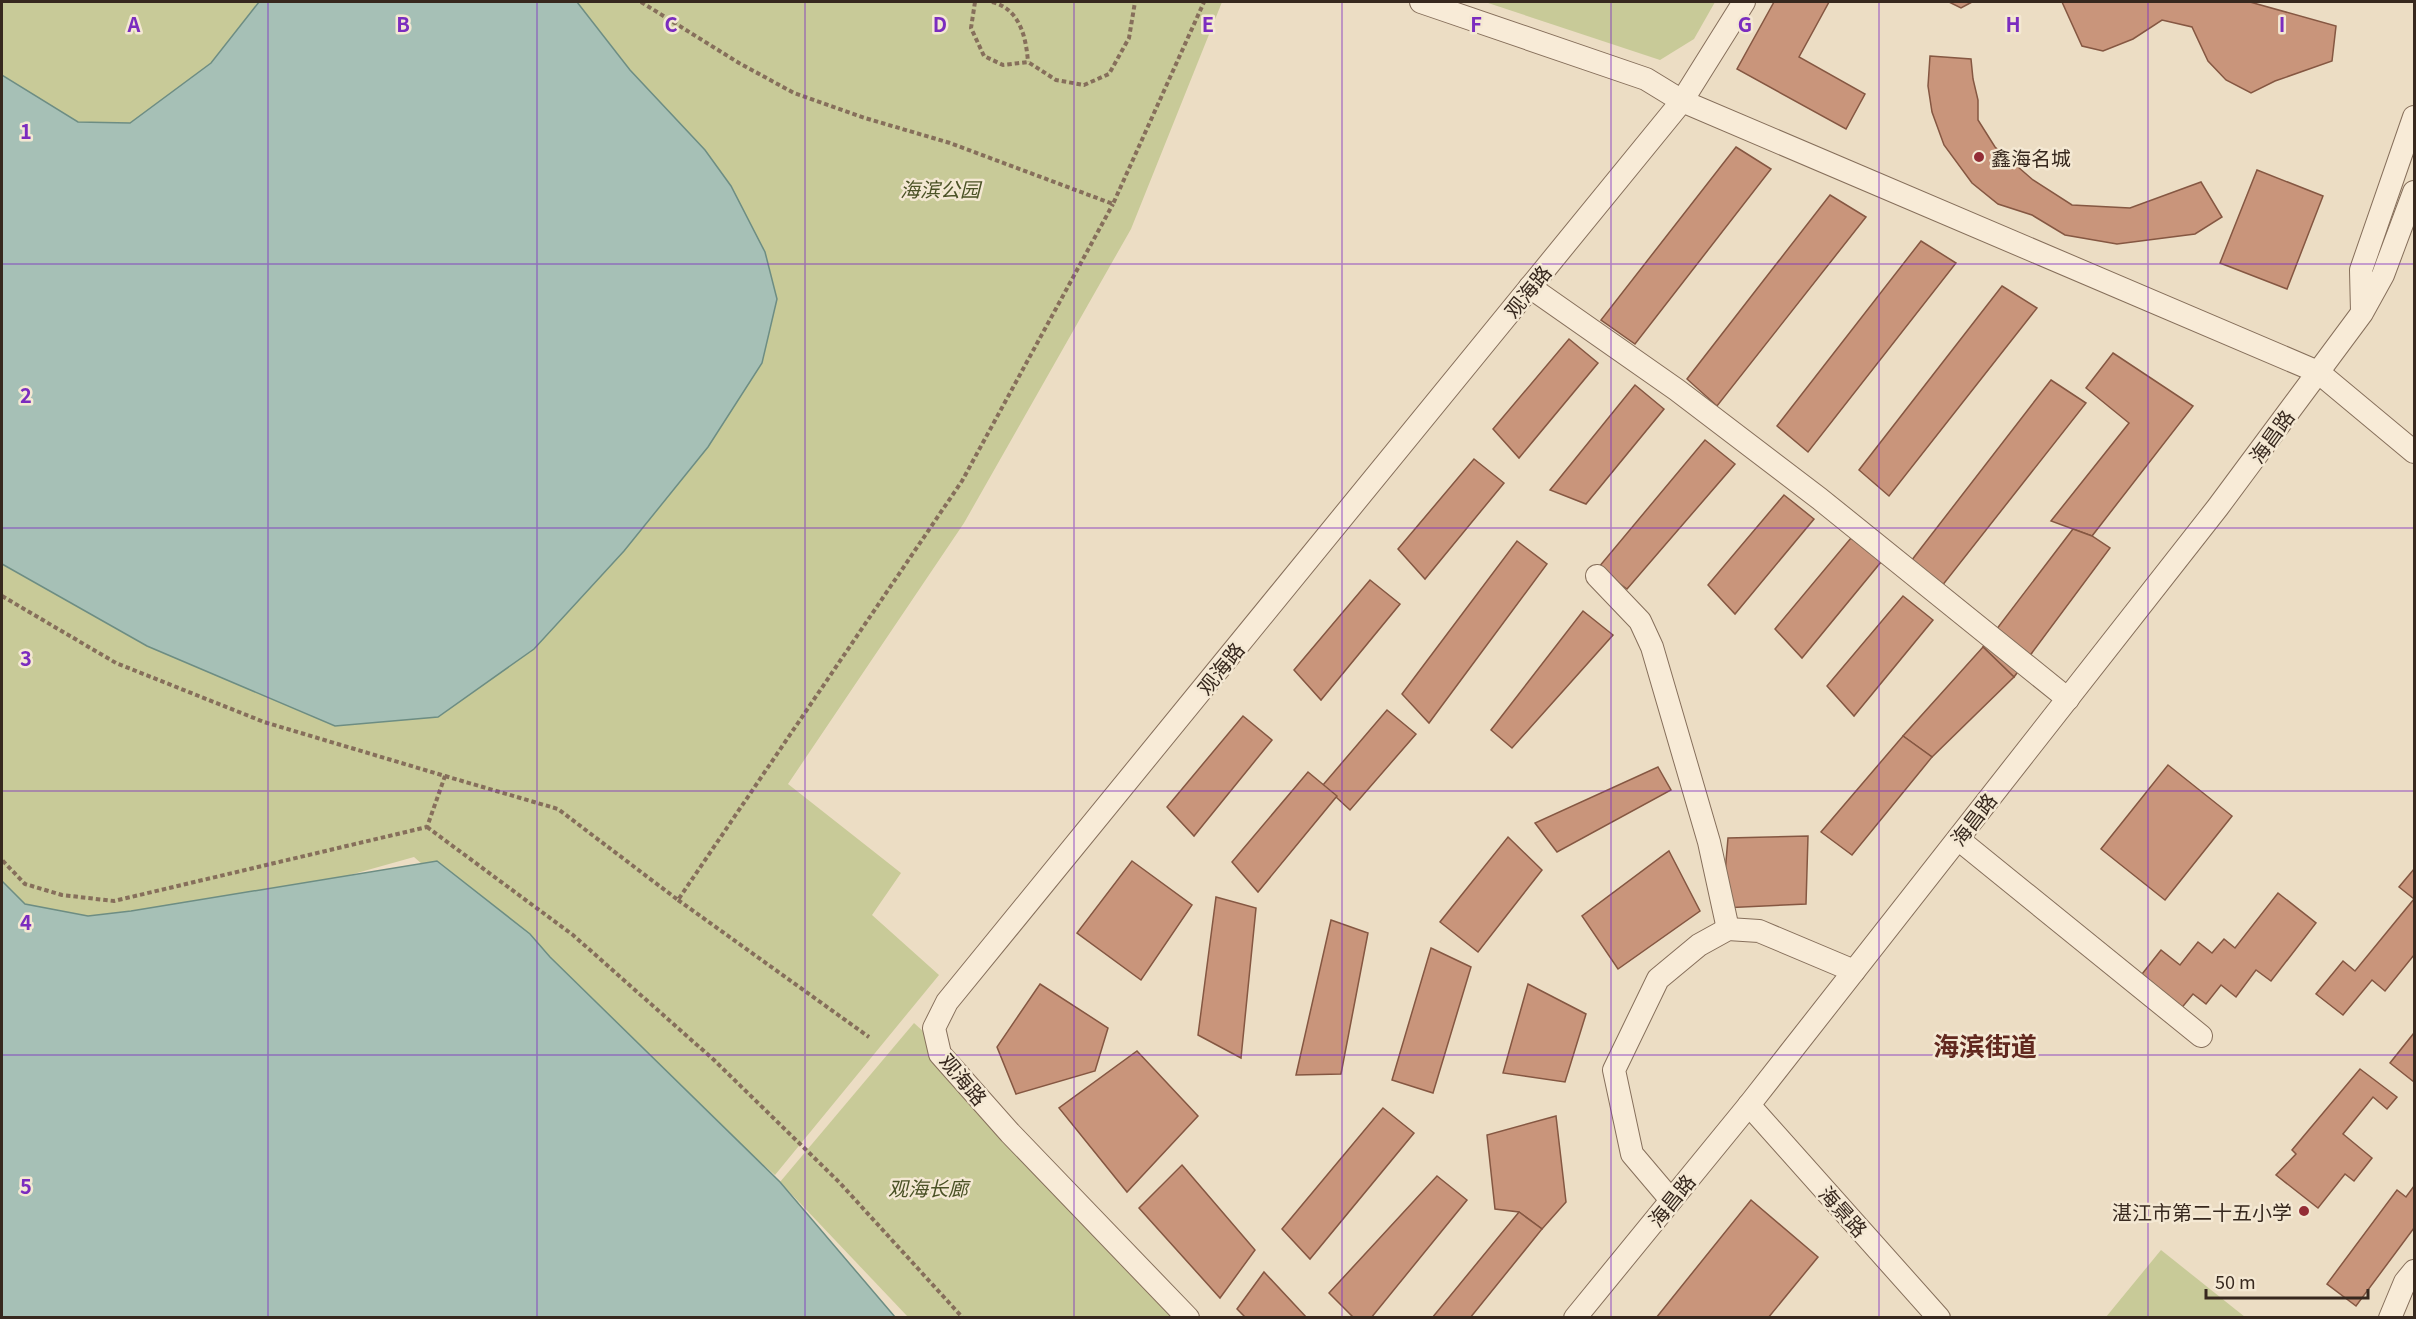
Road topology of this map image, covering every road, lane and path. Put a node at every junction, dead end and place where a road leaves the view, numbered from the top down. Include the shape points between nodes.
1 (641, 2) edge
2 (975, 2) edge
3 (992, 2) edge
4 (1135, 2) edge
5 (1204, 2) edge
6 (1421, 2) edge
7 (1744, 2) edge
8 (1028, 62) junction
9 (1682, 101) junction
10 (2415, 117) edge
11 (2415, 192) edge
12 (1113, 204) junction
13 (1530, 287) junction
14 (2362, 314) junction
15 (2318, 372) junction
16 (2415, 452) edge
17 (1597, 576) dead end
18 (2, 596) edge
19 (2068, 699) junction
20 (445, 776) junction
21 (427, 827) junction
22 (1958, 839) junction
23 (2, 860) edge
24 (678, 900) junction
25 (1728, 929) junction
26 (1854, 971) junction
27 (2201, 1036) dead end
28 (869, 1037) dead end
29 (1749, 1105) junction
30 (1672, 1199) junction
31 (2415, 1271) edge
32 (963, 1317) edge
33 (1188, 1317) edge
34 (1575, 1317) edge
35 (1939, 1317) edge
36 (2390, 1317) edge

1 - 12 path via 794,93 950,143
2 - 8 path via 971,28 984,56 1003,65
3 - 8 path via 1002,4 1019,21
4 - 8 path via 1129,38 1109,74 1084,85 1056,81
5 - 12 path
6 - 9 street via 1646,79
7 - 9 street, 观海路
9 - 13 street, 观海路
9 - 15 street
10 - 14 street via 2361,270
11 - 14 street, 海昌路 via 2383,275
12 - 24 path via 962,481
13 - 19 street via 1677,390 1820,499
13 - 33 street, 观海路 via 947,1002 934,1028 940,1054 1010,1133
14 - 15 street, 海昌路
15 - 16 street
15 - 19 street, 海昌路
17 - 25 street via 1640,621 1652,646 1709,842
18 - 20 path via 127,667 264,722
19 - 22 street, 海昌路
20 - 21 path
20 - 24 path via 558,809
21 - 23 path via 114,901 62,896 25,884
21 - 32 path via 573,935 714,1060 839,1182
22 - 26 street, 海昌路
22 - 27 street
24 - 28 path
25 - 26 street via 1759,931
25 - 30 street via 1699,945 1658,979 1614,1070 1632,1154
26 - 29 street, 海昌路
29 - 30 street, 海昌路
29 - 35 street, 海景路
30 - 34 street, 海昌路
31 - 36 street via 2405,1281

